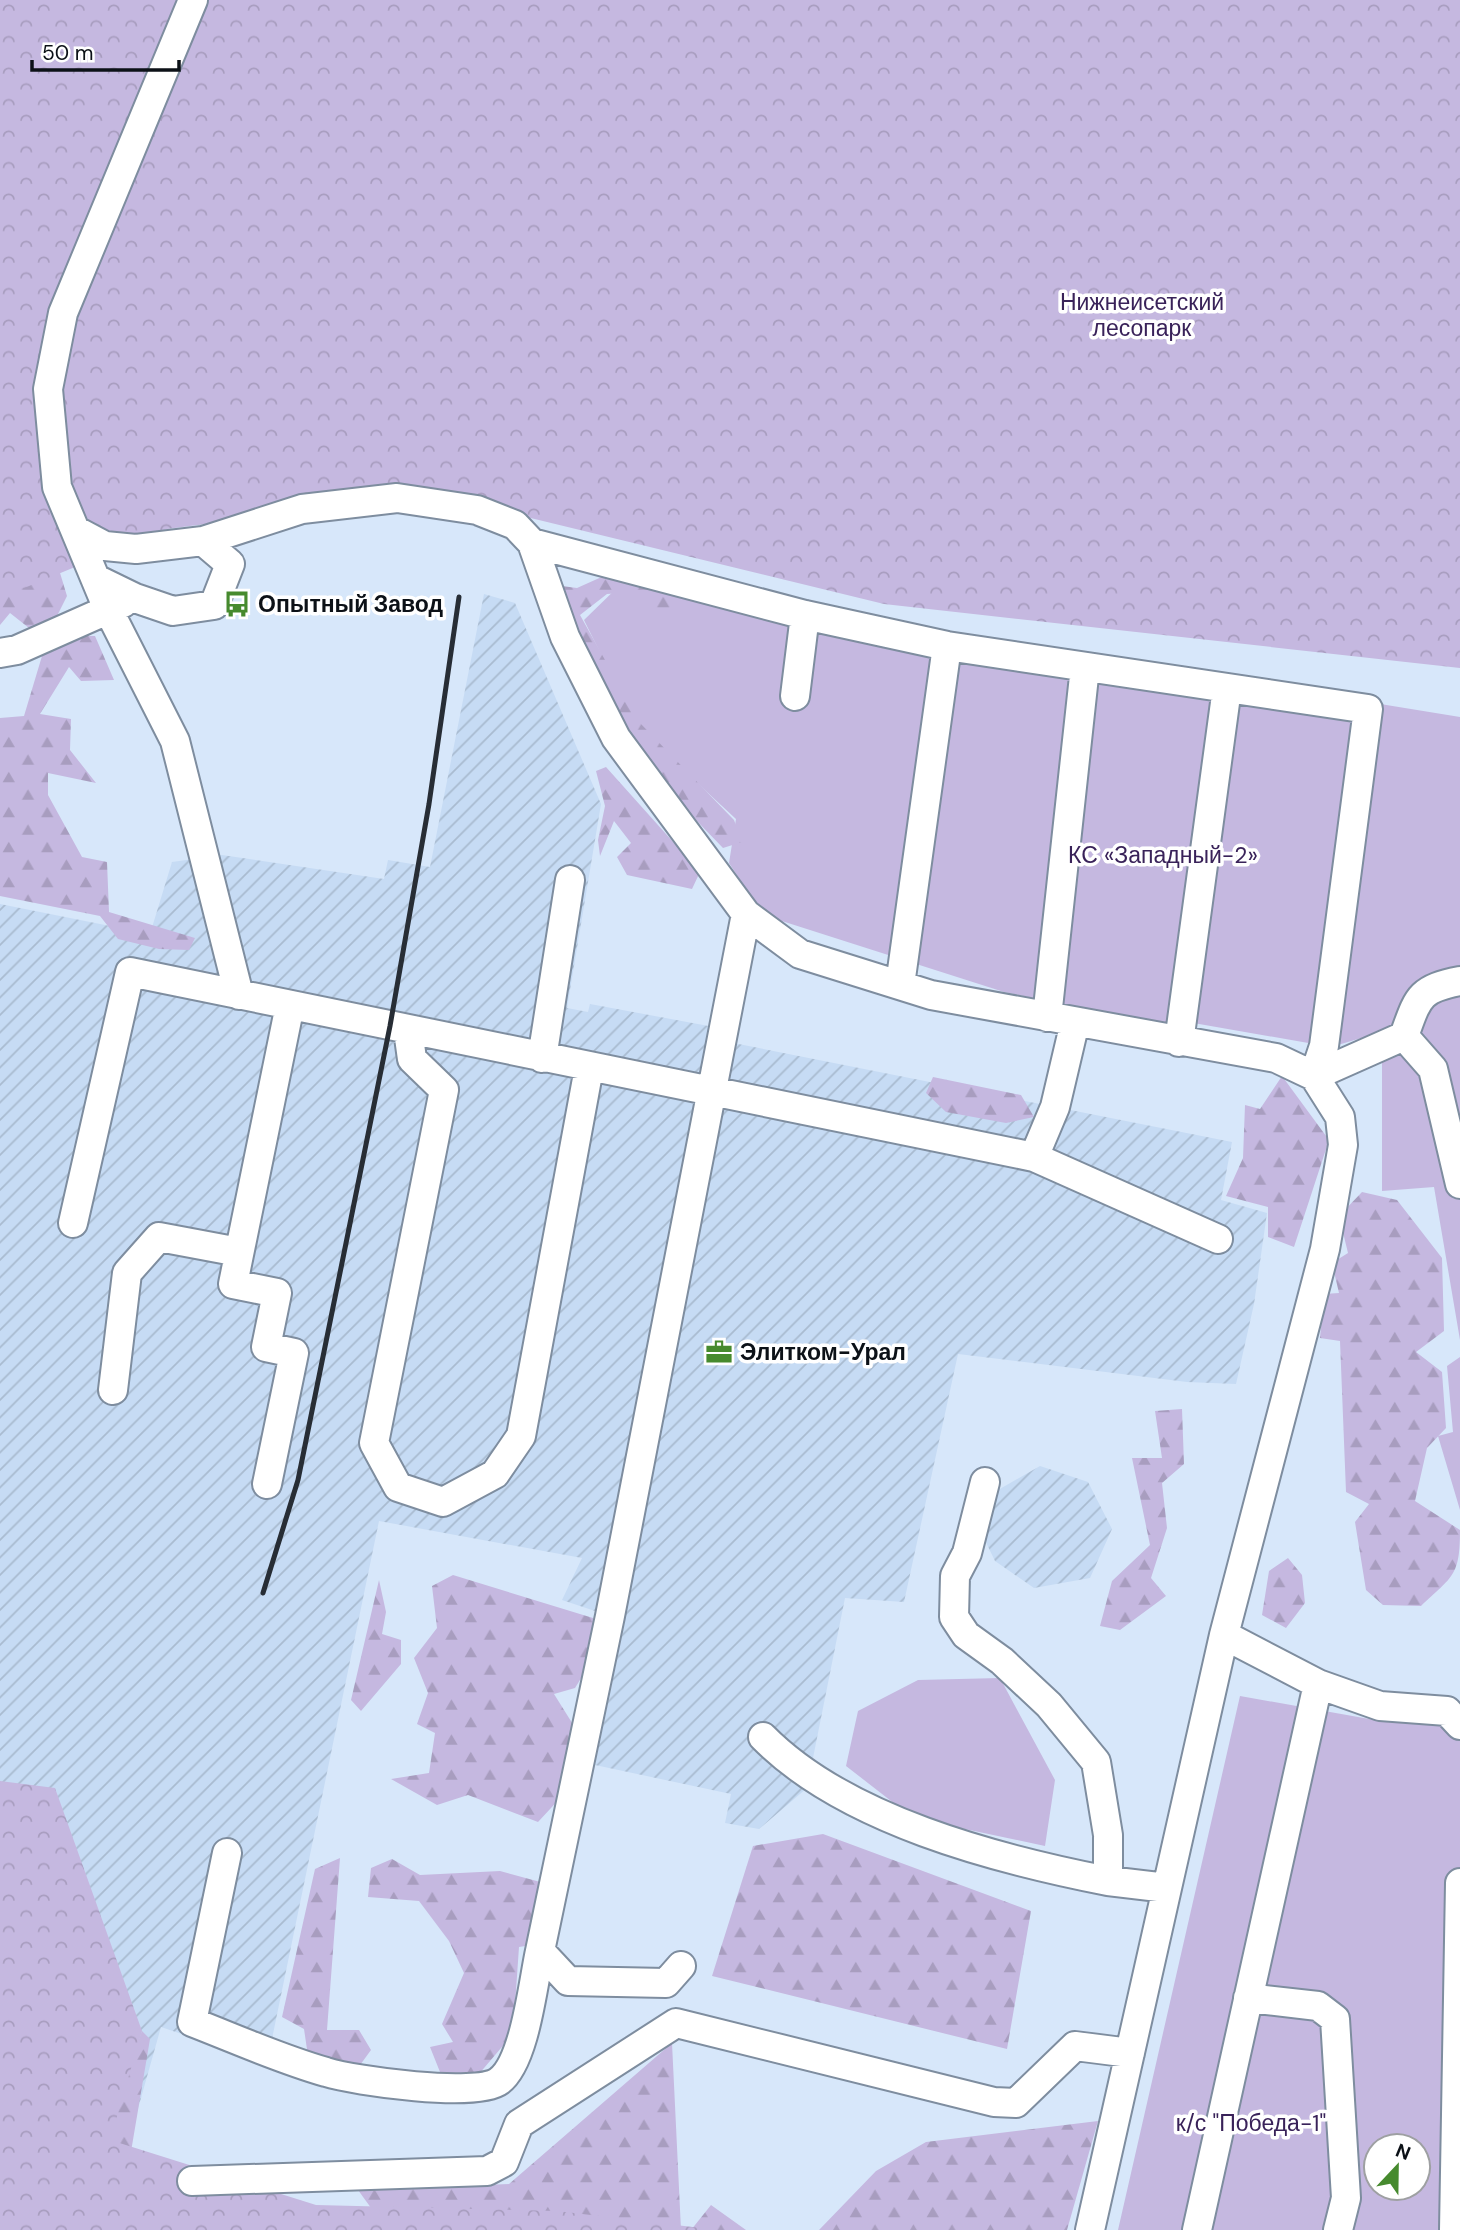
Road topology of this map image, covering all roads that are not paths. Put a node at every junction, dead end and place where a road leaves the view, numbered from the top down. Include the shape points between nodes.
1 (193, 0) edge
2 (75, 530) junction
3 (203, 541) junction
4 (532, 543) junction
5 (96, 579) junction
6 (135, 598) junction
7 (108, 609) junction
8 (805, 615) junction
9 (947, 646) junction
10 (0, 653) edge
11 (1085, 667) junction
12 (1227, 688) junction
13 (795, 696) dead end
14 (570, 880) dead end
15 (746, 914) junction
16 (1460, 981) edge
17 (900, 985) junction
18 (239, 995) junction
19 (289, 1005) junction
20 (1047, 1017) junction
21 (1075, 1023) junction
22 (408, 1030) junction
23 (1404, 1037) junction
24 (1179, 1042) junction
25 (542, 1058) junction
26 (589, 1068) junction
27 (1314, 1076) junction
28 (713, 1093) junction
29 (1034, 1157) junction
30 (1459, 1176) edge
31 (73, 1223) dead end
32 (1218, 1239) dead end
33 (239, 1252) junction
34 (113, 1390) dead end
35 (985, 1482) dead end
36 (267, 1484) dead end
37 (1224, 1635) junction
38 (1318, 1684) junction
39 (1456, 1717) edge
40 (763, 1737) dead end
41 (227, 1853) dead end
42 (1108, 1881) junction
43 (1460, 1883) edge
44 (1167, 1888) junction
45 (540, 1951) junction
46 (681, 1966) dead end
47 (1248, 1998) junction
48 (1130, 2053) junction
49 (192, 2181) dead end
50 (1090, 2230) edge
51 (1197, 2230) edge
52 (1338, 2230) edge
53 (1454, 2230) edge

1 - 2 street via 63,313 48,389 57,487
2 - 3 street via 105,545 136,549
2 - 5 street
3 - 4 street via 302,509 397,498 477,510 515,525
3 - 6 street via 230,564 214,605 173,611
4 - 8 street
4 - 15 street via 565,637 616,738
5 - 6 street
5 - 7 street
6 - 7 street
7 - 10 street via 17,650
7 - 18 street via 176,741
8 - 9 street
8 - 13 street
9 - 11 street
9 - 17 street
11 - 12 street
11 - 20 street
12 - 24 street
12 - 27 street via 1368,709 1324,1046
14 - 25 street
15 - 17 street via 800,954
15 - 28 street
16 - 23 street via 1432,986 1415,1005
17 - 20 street
18 - 19 street
18 - 31 street via 130,972
19 - 22 street
19 - 33 street
20 - 21 street
21 - 24 street
21 - 29 street via 1055,1107
22 - 25 street
22 - 26 street via 412,1059 444,1090 374,1443 398,1487 443,1502 495,1474 521,1436
23 - 27 street
23 - 30 street via 1433,1069
24 - 27 street via 1276,1058
25 - 26 street
26 - 28 street
27 - 37 street via 1340,1117 1343,1145 1325,1249
28 - 29 street
28 - 45 street
29 - 32 street
33 - 34 street via 159,1237 127,1273
33 - 36 street via 233,1284 277,1293 266,1347 294,1353
35 - 42 street via 967,1553 955,1576 954,1617 966,1635 1049,1705 1096,1762 1108,1835
37 - 38 street
37 - 44 street
38 - 39 street via 1380,1706
38 - 47 street
40 - 42 street via 780,1754 840,1794 892,1820 1031,1866
41 - 45 street via 192,2022 329,2073 435,2088 474,2089 499,2082 515,2062
42 - 44 street
43 - 53 street
44 - 48 street
45 - 46 street via 568,1980 666,1983
47 - 51 street
47 - 52 street via 1318,2006 1335,2019 1346,2198
48 - 49 street via 1075,2046 1016,2103 995,2102 676,2023 520,2124 504,2162 487,2171
48 - 50 street

